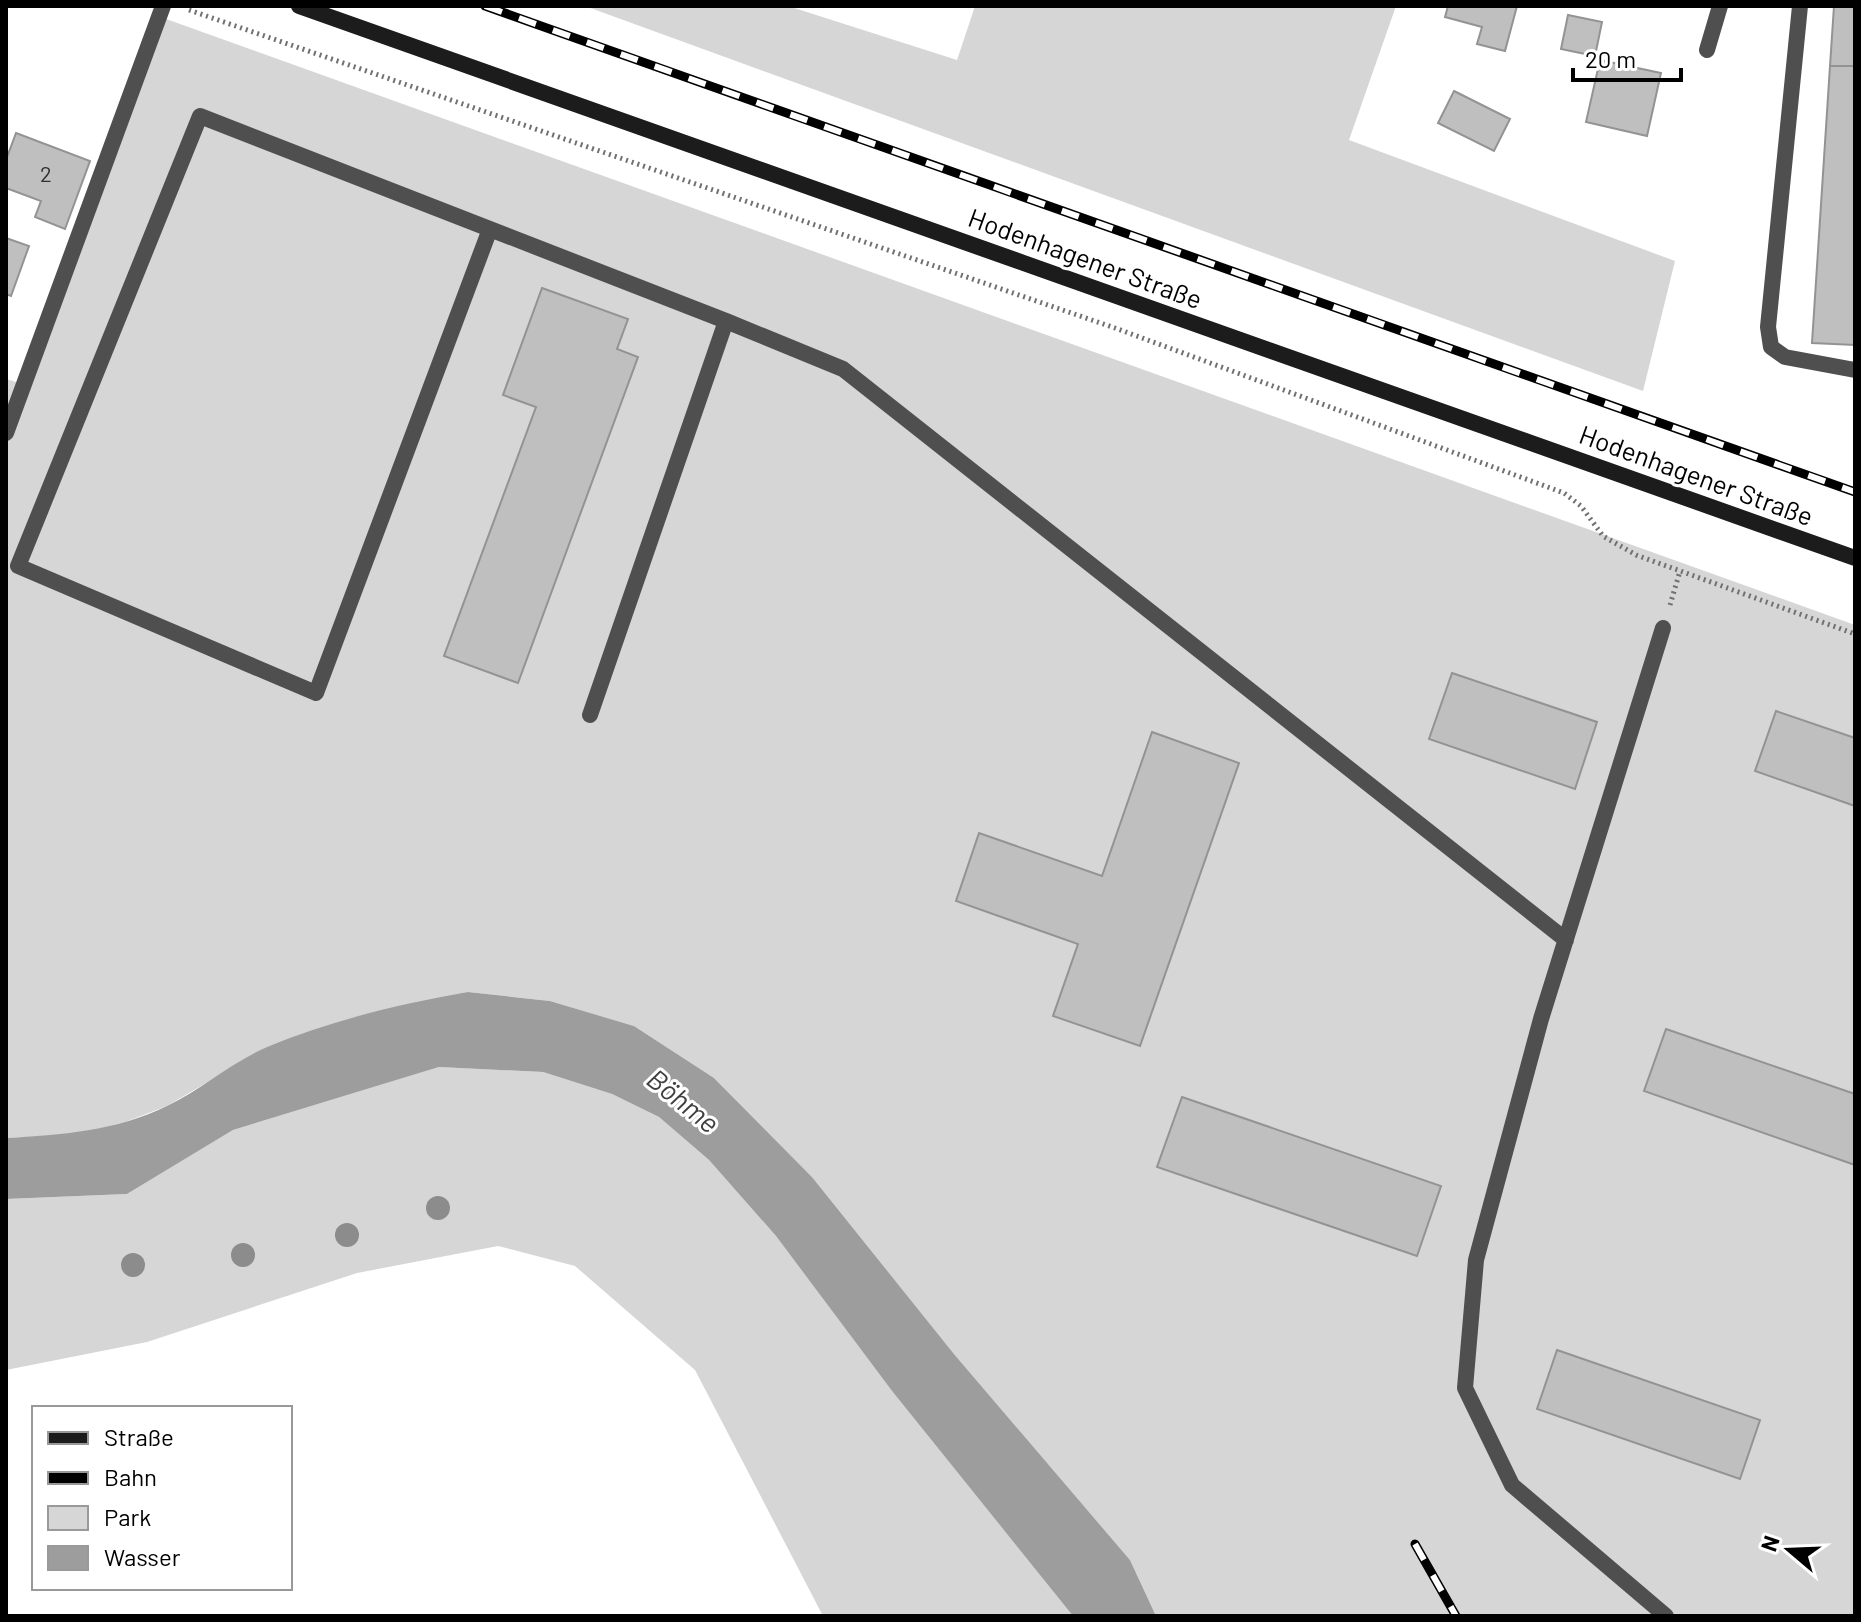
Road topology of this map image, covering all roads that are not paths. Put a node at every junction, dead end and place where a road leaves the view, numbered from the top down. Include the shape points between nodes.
1 (163, 6) edge
2 (299, 6) edge
3 (1720, 6) edge
4 (1800, 6) edge
5 (1707, 50) dead end
6 (490, 229) junction
7 (726, 321) junction
8 (1855, 370) edge
9 (6, 433) edge
10 (1855, 558) edge
11 (1663, 628) road end
12 (590, 715) dead end
13 (1566, 940) junction
14 (1666, 1616) edge

1 - 9 street
2 - 10 main road, Hodenhagener Straße
3 - 5 street
4 - 8 street via 1768,327 1771,347 1785,357
6 - 6 street via 200,116 18,566 316,693
6 - 7 street
7 - 12 street
7 - 13 street via 843,369
11 - 13 street
13 - 14 street via 1476,1260 1465,1388 1512,1485

